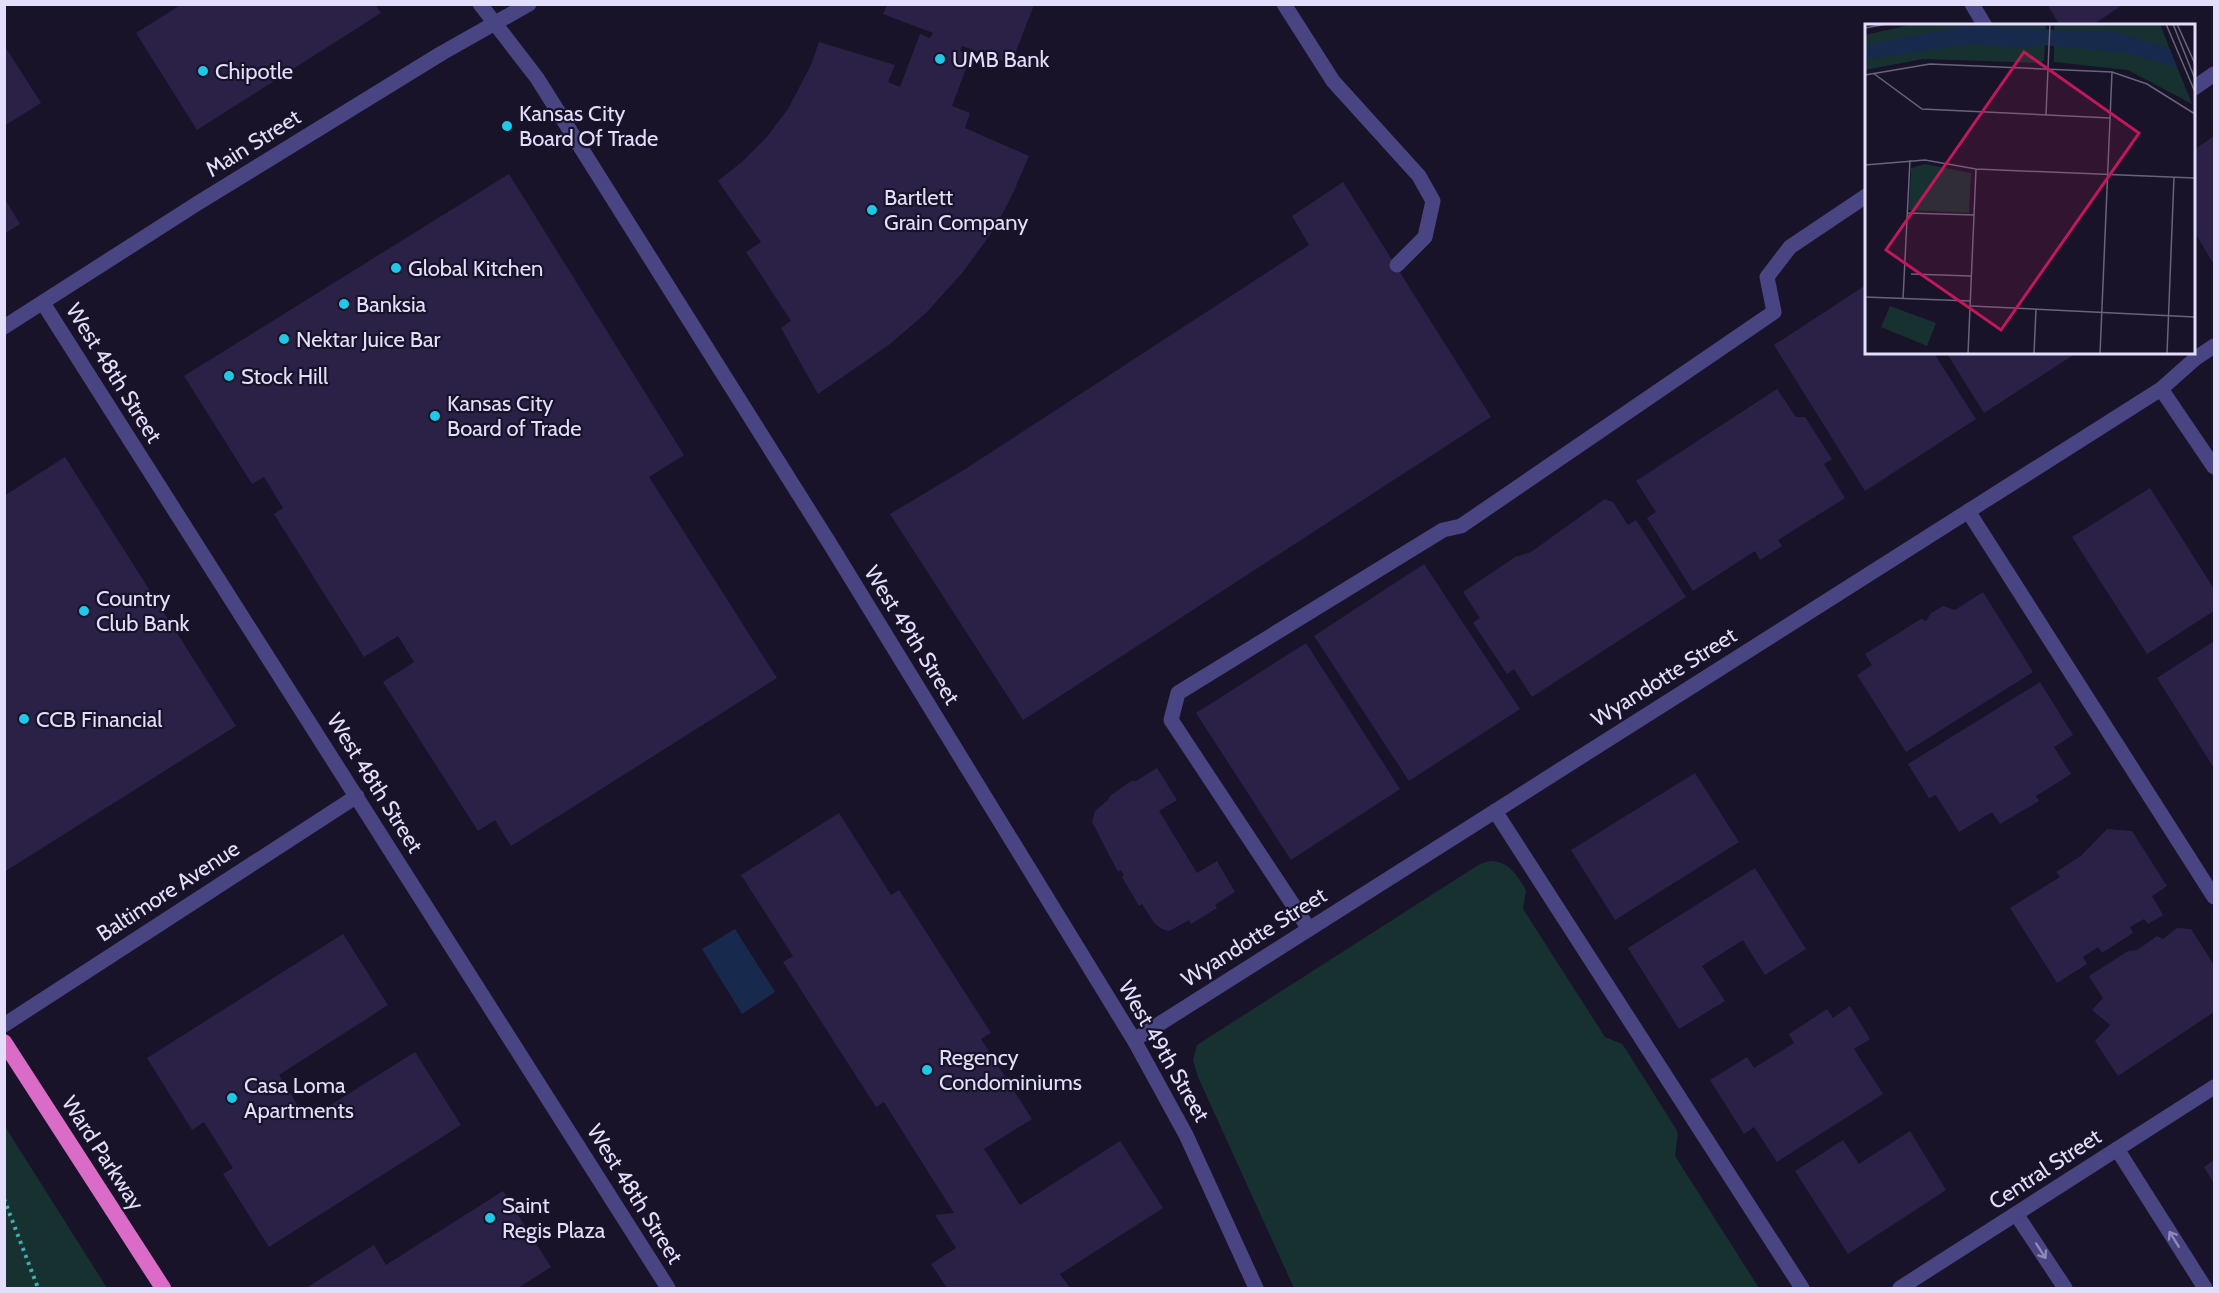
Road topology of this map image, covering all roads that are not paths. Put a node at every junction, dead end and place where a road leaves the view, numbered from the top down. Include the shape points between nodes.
1 (480, 4) edge
2 (529, 4) edge
3 (1284, 4) edge
4 (1972, 4) edge
5 (495, 24) junction
6 (1984, 24) edge
7 (2214, 74) edge
8 (2195, 87) edge
9 (1865, 197) edge
10 (1397, 265) dead end
11 (43, 303) junction
12 (4, 327) edge
13 (2214, 346) edge
14 (2194, 355) edge
15 (2161, 388) junction
16 (2214, 467) edge
17 (1968, 511) junction
18 (357, 796) junction
19 (1495, 811) junction
20 (2214, 897) edge
21 (1309, 929) junction
22 (4, 1025) edge
23 (1134, 1040) junction
24 (4, 1042) edge
25 (2214, 1087) edge
26 (2117, 1149) junction
27 (2016, 1214) junction
28 (163, 1288) edge
29 (668, 1288) edge
30 (1256, 1288) edge
31 (1803, 1288) edge
32 (1900, 1288) edge
33 (2065, 1288) edge
34 (2205, 1288) edge

1 - 5 street, West 49th Street
2 - 5 street, Main Street
3 - 10 street via 1333,81 1419,176 1433,201 1425,237
4 - 6 street
5 - 11 street, Main Street
5 - 23 street, West 49th Street via 543,88 830,544
7 - 8 street
9 - 21 street via 1790,246 1767,277 1774,312 1461,526 1443,530 1178,693 1171,720
11 - 12 street, Main Street
11 - 18 street, West 48th Street
13 - 14 street, Wyandotte Street
14 - 15 street, Wyandotte Street
15 - 16 street
15 - 17 street, Wyandotte Street
17 - 19 street, Wyandotte Street
17 - 20 street
18 - 22 street, Baltimore Avenue
18 - 29 street, West 48th Street
19 - 21 street, Wyandotte Street
19 - 31 street
21 - 23 street, Wyandotte Street
23 - 30 street, West 49th Street via 1186,1135
24 - 28 highway, Ward Parkway
25 - 26 street, Central Street
26 - 27 street, Central Street
34 -> 26 street
27 - 32 street, Central Street
27 -> 33 street

